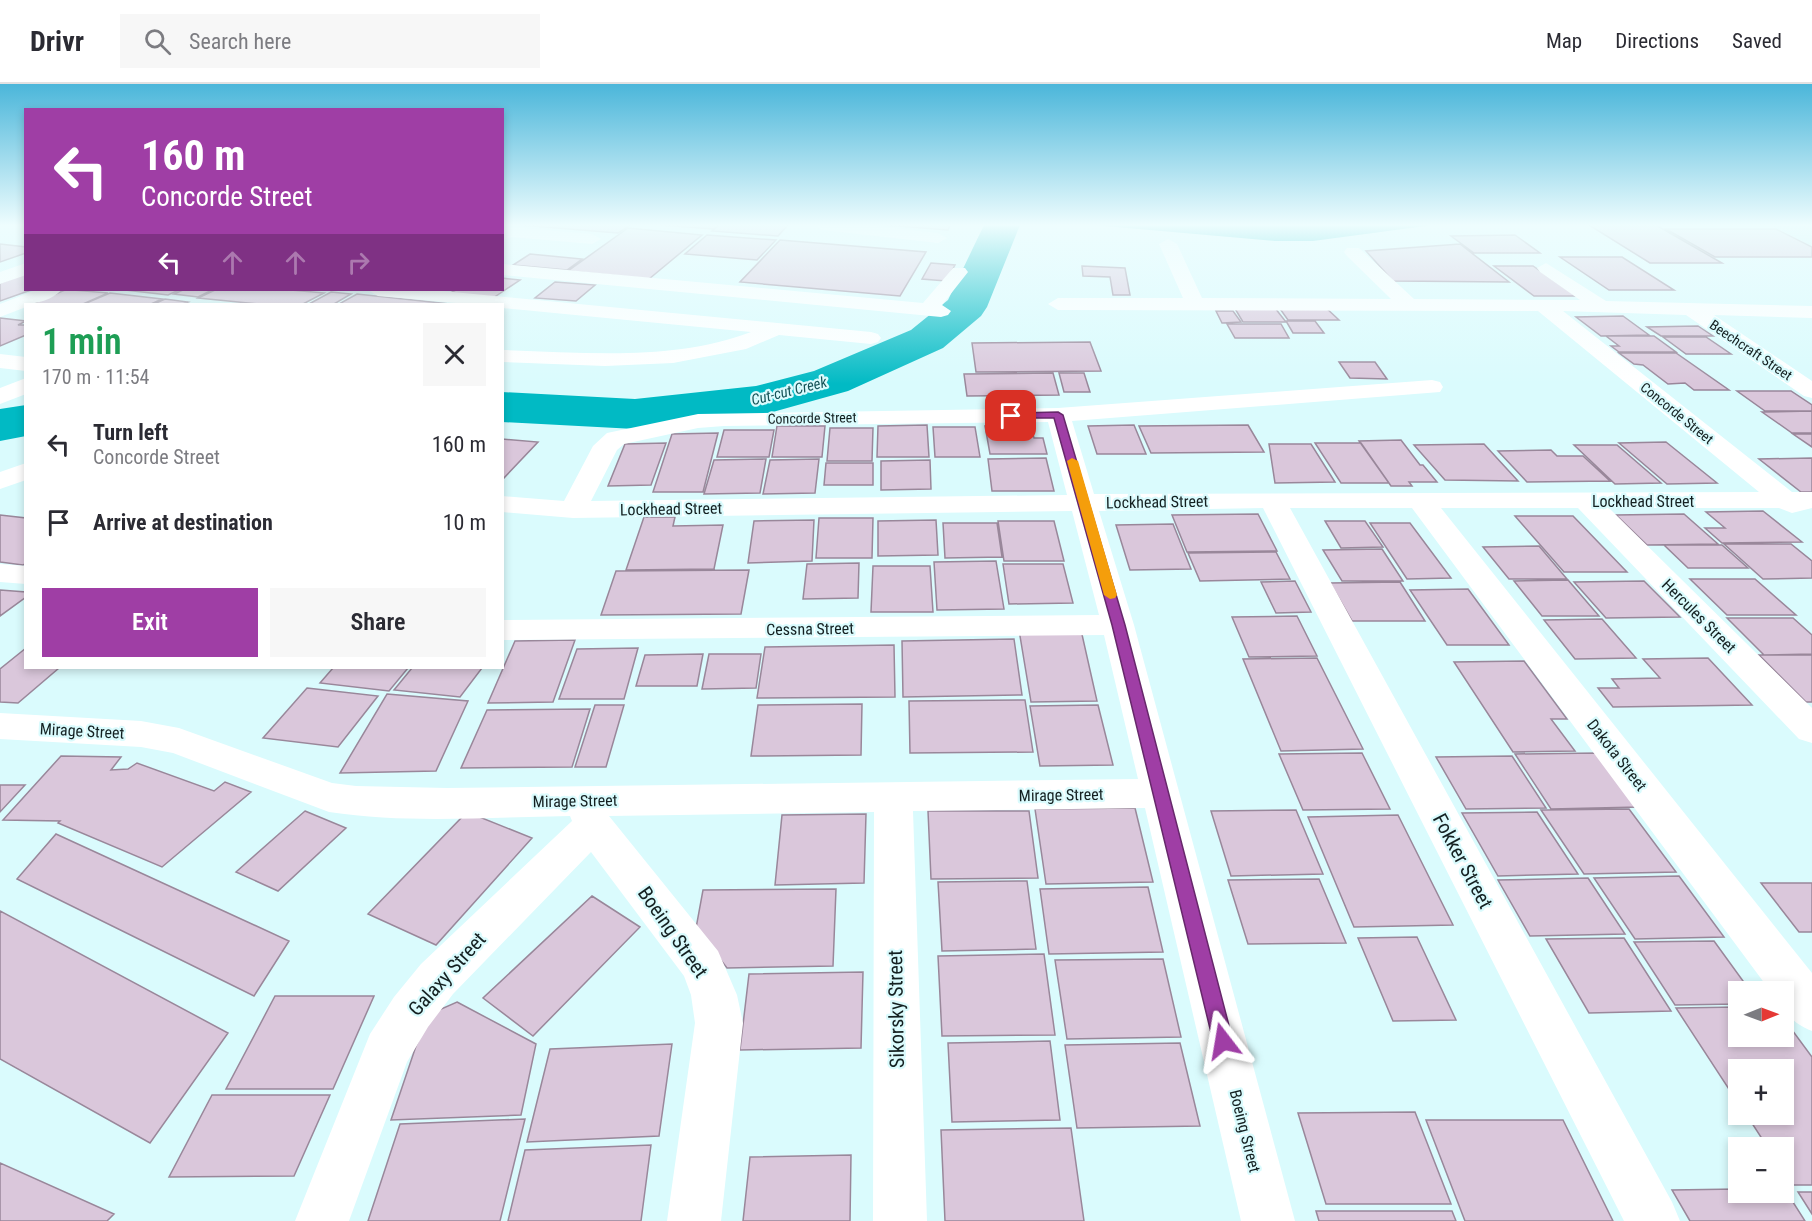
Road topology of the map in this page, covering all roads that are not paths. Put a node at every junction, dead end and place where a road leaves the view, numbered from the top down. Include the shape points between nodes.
1 (545, 278) edge
2 (604, 278) edge
3 (955, 278) edge
4 (1183, 278) edge
5 (1385, 278) edge
6 (1561, 278) edge
7 (49, 291) edge
8 (386, 291) edge
9 (1410, 298) junction
10 (483, 303) edge
11 (1058, 303) dead end
12 (1195, 304) junction
13 (1515, 305) junction
14 (1543, 305) junction
15 (507, 306) edge
16 (1601, 306) junction
17 (1691, 309) junction
18 (0, 312) edge
19 (1812, 312) edge
20 (24, 317) edge
21 (778, 329) junction
22 (871, 338) dead end
23 (504, 356) edge
24 (0, 361) edge
25 (24, 364) edge
26 (1807, 385) edge
27 (24, 386) edge
28 (1432, 387) dead end
29 (0, 397) edge
30 (1058, 415) junction
31 (24, 472) edge
32 (0, 481) edge
33 (1272, 500) junction
34 (1785, 500) junction
35 (1812, 500) edge
36 (1421, 501) junction
37 (1586, 501) junction
38 (1085, 503) junction
39 (504, 504) edge
40 (573, 510) junction
41 (1812, 521) edge
42 (0, 573) edge
43 (24, 576) edge
44 (1118, 625) junction
45 (504, 630) edge
46 (0, 726) edge
47 (1812, 730) edge
48 (1161, 793) junction
49 (893, 798) junction
50 (589, 813) junction
51 (1812, 1009) edge
52 (322, 1221) edge
53 (694, 1221) edge
54 (900, 1221) edge
55 (1268, 1221) edge
56 (1653, 1221) edge

1 - 15 street
2 - 3 street via 934,310
4 - 12 street
5 - 9 street
6 - 16 street
7 - 18 street
8 - 10 street
9 - 12 street
9 - 13 street
9 - 13 street via 1495,287
11 - 12 street via 1108,304 1150,313
13 - 14 street
14 - 16 street
14 - 34 street, Concorde Street
15 - 21 street
16 - 17 street
17 - 19 street
17 - 26 street, Beechcraft Street
18 - 20 street
21 - 22 street
21 - 23 street via 726,348 670,358
24 - 25 street
27 - 29 street
28 - 30 street, Concorde Street
30 - 38 street, Boeing Street
30 - 40 street, Concorde Street via 724,419 632,433 606,446
31 - 32 street
33 - 36 street, Lockhead Street
33 - 38 street, Lockhead Street
33 - 56 street, Fokker Street
34 - 35 street, Lockhead Street
34 - 37 street, Lockhead Street
34 - 41 street, Concorde Street
36 - 37 street, Lockhead Street
36 - 51 street, Dakota Street
37 - 47 street, Hercules Street
38 - 40 street, Lockhead Street
38 - 44 street, Boeing Street
39 - 40 street, Lockhead Street
42 - 43 street
44 - 45 street, Cessna Street
44 - 48 street, Boeing Street
46 - 50 street, Mirage Street via 141,734 179,741 329,797 356,801
48 - 49 street, Mirage Street
48 - 55 street, Boeing Street
49 - 50 street, Mirage Street
49 - 54 street, Sikorsky Street
50 - 52 street, Galaxy Street via 411,1012 387,1050
50 - 53 street, Boeing Street via 702,965 714,995 718,1023

